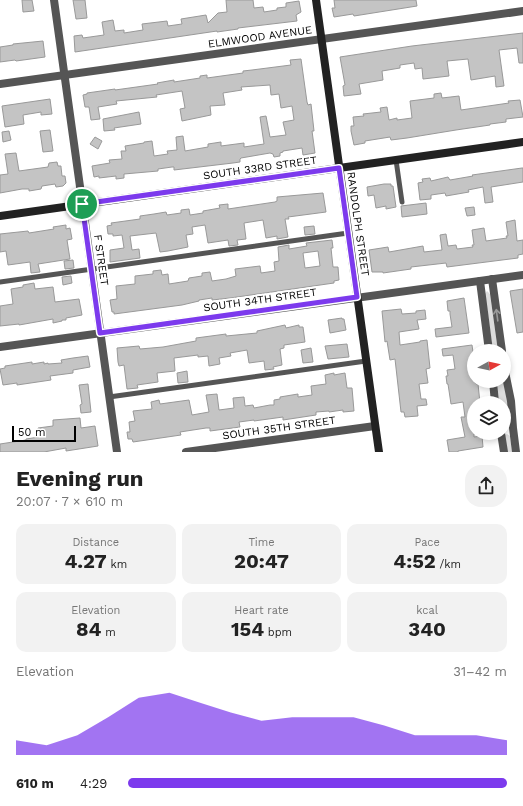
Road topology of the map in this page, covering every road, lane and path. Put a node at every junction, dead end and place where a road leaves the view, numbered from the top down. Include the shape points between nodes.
1 (54, 0) edge
2 (316, 0) edge
3 (523, 11) edge
4 (321, 39) junction
5 (64, 76) junction
6 (0, 84) edge
7 (523, 142) edge
8 (396, 160) junction
9 (339, 168) junction
10 (402, 202) dead end
11 (82, 204) junction
12 (0, 216) edge
13 (348, 233) junction
14 (92, 269) junction
15 (523, 275) edge
16 (492, 279) junction
17 (480, 281) junction
18 (0, 282) edge
19 (357, 297) junction
20 (100, 333) junction
21 (489, 344) edge
22 (501, 344) edge
23 (0, 347) edge
24 (366, 361) junction
25 (109, 397) junction
26 (375, 426) junction
27 (511, 437) edge
28 (502, 440) edge
29 (117, 452) edge
30 (186, 452) edge
31 (378, 452) edge
32 (504, 452) edge
33 (516, 452) edge

1 - 5 street, F STREET
2 - 4 main road, RANDOLPH STREET
3 - 4 street, ELMWOOD AVENUE
4 - 5 street, ELMWOOD AVENUE
4 - 9 main road, RANDOLPH STREET
5 - 6 street, ELMWOOD AVENUE
5 - 11 street, F STREET
7 - 8 main road, SOUTH 33RD STREET
8 - 9 main road, SOUTH 33RD STREET
8 - 10 lane
9 - 11 main road, SOUTH 33RD STREET
9 - 13 main road, RANDOLPH STREET
11 - 12 main road, SOUTH 33RD STREET
11 - 14 street, F STREET
13 - 14 lane
13 - 19 main road, RANDOLPH STREET
14 - 18 lane
14 - 20 street, F STREET
15 - 16 street, SOUTH 34TH STREET
16 - 17 street, SOUTH 34TH STREET
22 -> 16 street
17 - 19 street, SOUTH 34TH STREET
17 - 21 street
19 - 20 street, SOUTH 34TH STREET
19 - 24 main road, RANDOLPH STREET
20 - 23 street, SOUTH 34TH STREET
20 - 25 street, F STREET
24 - 25 lane
24 - 26 main road, RANDOLPH STREET
25 - 29 street, F STREET
26 - 30 street, SOUTH 35TH STREET
26 - 31 main road, RANDOLPH STREET
27 - 33 street
28 - 32 street

